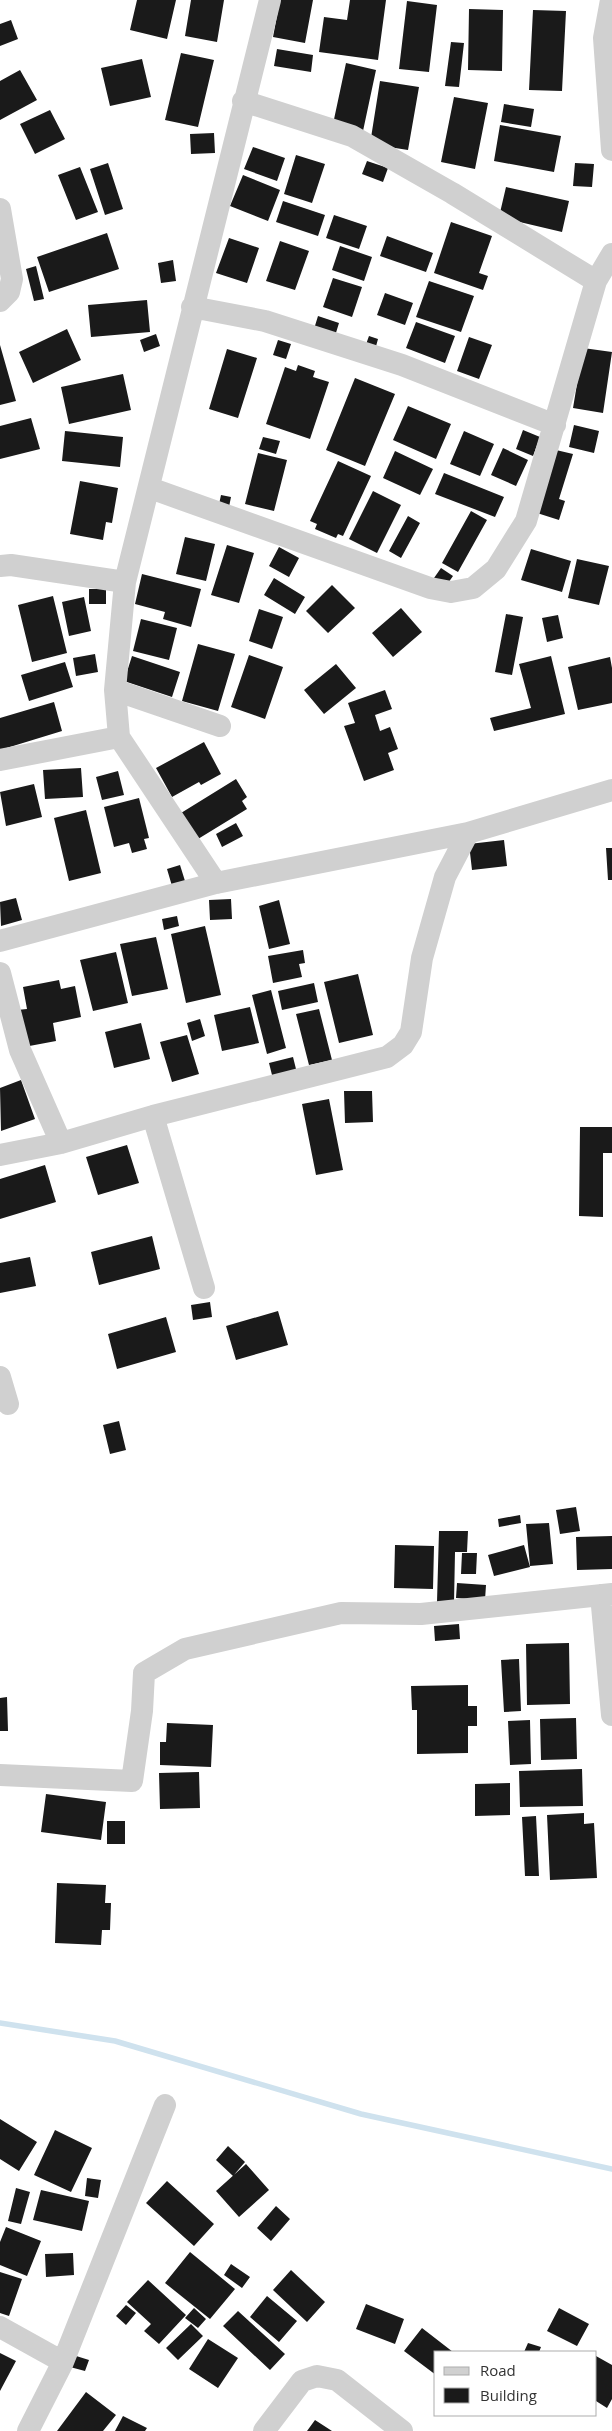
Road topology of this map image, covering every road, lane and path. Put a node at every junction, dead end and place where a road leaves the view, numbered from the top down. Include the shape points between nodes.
1 (270, 0) edge
2 (611, 0) edge
3 (243, 101) junction
4 (612, 150) edge
5 (0, 209) edge
6 (612, 254) edge
7 (596, 281) junction
8 (0, 300) edge
9 (192, 307) junction
10 (555, 425) junction
11 (150, 488) junction
12 (0, 566) edge
13 (125, 582) junction
14 (115, 690) junction
15 (220, 726) dead end
16 (119, 737) junction
17 (0, 760) edge
18 (612, 790) edge
19 (468, 833) junction
20 (216, 883) junction
21 (0, 941) edge
22 (0, 973) edge
23 (153, 1116) junction
24 (61, 1143) junction
25 (0, 1155) edge
26 (204, 1288) dead end
27 (0, 1377) edge
28 (8, 1404) dead end
29 (607, 1594) edge
30 (612, 1715) edge
31 (0, 1775) edge
32 (165, 2105) dead end
33 (0, 2327) edge
34 (63, 2362) junction
35 (28, 2431) edge
36 (264, 2431) edge
37 (402, 2431) edge

1 - 3 street
2 - 4 street via 604,38
3 - 7 street via 352,136
3 - 9 street
5 - 8 street via 12,279 9,292
6 - 7 street
7 - 10 street
9 - 10 street via 264,320 375,356
9 - 11 street
10 - 11 street via 526,521 496,569 473,588 450,592 430,588
11 - 13 street
12 - 13 street
13 - 14 street
14 - 15 street
14 - 16 street
16 - 17 street
16 - 20 street
18 - 19 street
19 - 20 street
19 - 23 street via 445,877 422,958 411,1032 403,1045 387,1057
20 - 21 street
22 - 24 street via 20,1050
23 - 24 street
23 - 26 street
24 - 25 street
27 - 28 street
29 - 30 street
29 - 31 street via 421,1614 341,1612 185,1649 144,1673 132,1781
32 - 34 street
33 - 34 street
34 - 35 street
36 - 37 street via 302,2381 317,2376 337,2380

